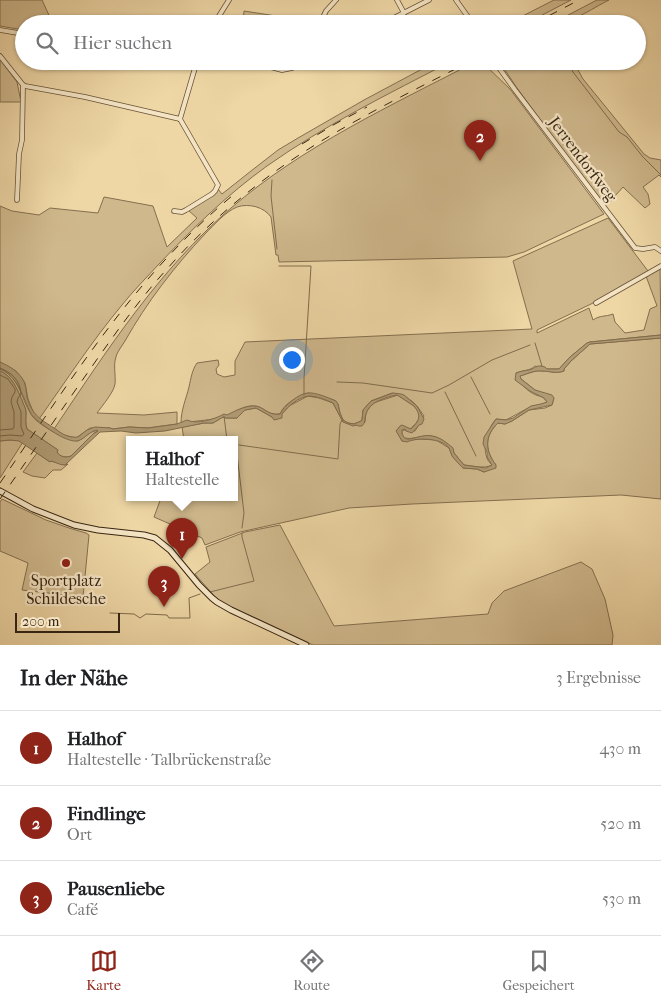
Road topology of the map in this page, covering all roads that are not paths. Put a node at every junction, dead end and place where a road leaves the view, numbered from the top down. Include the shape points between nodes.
1 (229, 0) edge
2 (336, 0) edge
3 (397, 0) edge
4 (429, 0) edge
5 (456, 0) edge
6 (404, 13) junction
7 (220, 15) edge
8 (324, 15) edge
9 (400, 15) edge
10 (467, 15) edge
11 (0, 30) edge
12 (15, 32) edge
13 (0, 56) edge
14 (195, 70) edge
15 (501, 70) edge
16 (23, 85) junction
17 (180, 119) junction
18 (17, 200) dead end
19 (174, 211) dead end
20 (661, 251) edge
21 (661, 266) edge
22 (596, 303) dead end
23 (0, 491) edge
24 (306, 645) edge

1 - 7 street
2 - 8 street
3 - 6 street
4 - 6 street
5 - 10 street
6 - 9 street
11 - 12 street
13 - 16 street
14 - 17 street
15 - 20 street, Jerrendorfweg via 635,248 655,247
16 - 17 street
16 - 18 street
17 - 19 street via 218,185 212,194 186,210
21 - 22 street
23 - 24 main road via 33,509 74,525 155,538 217,602

